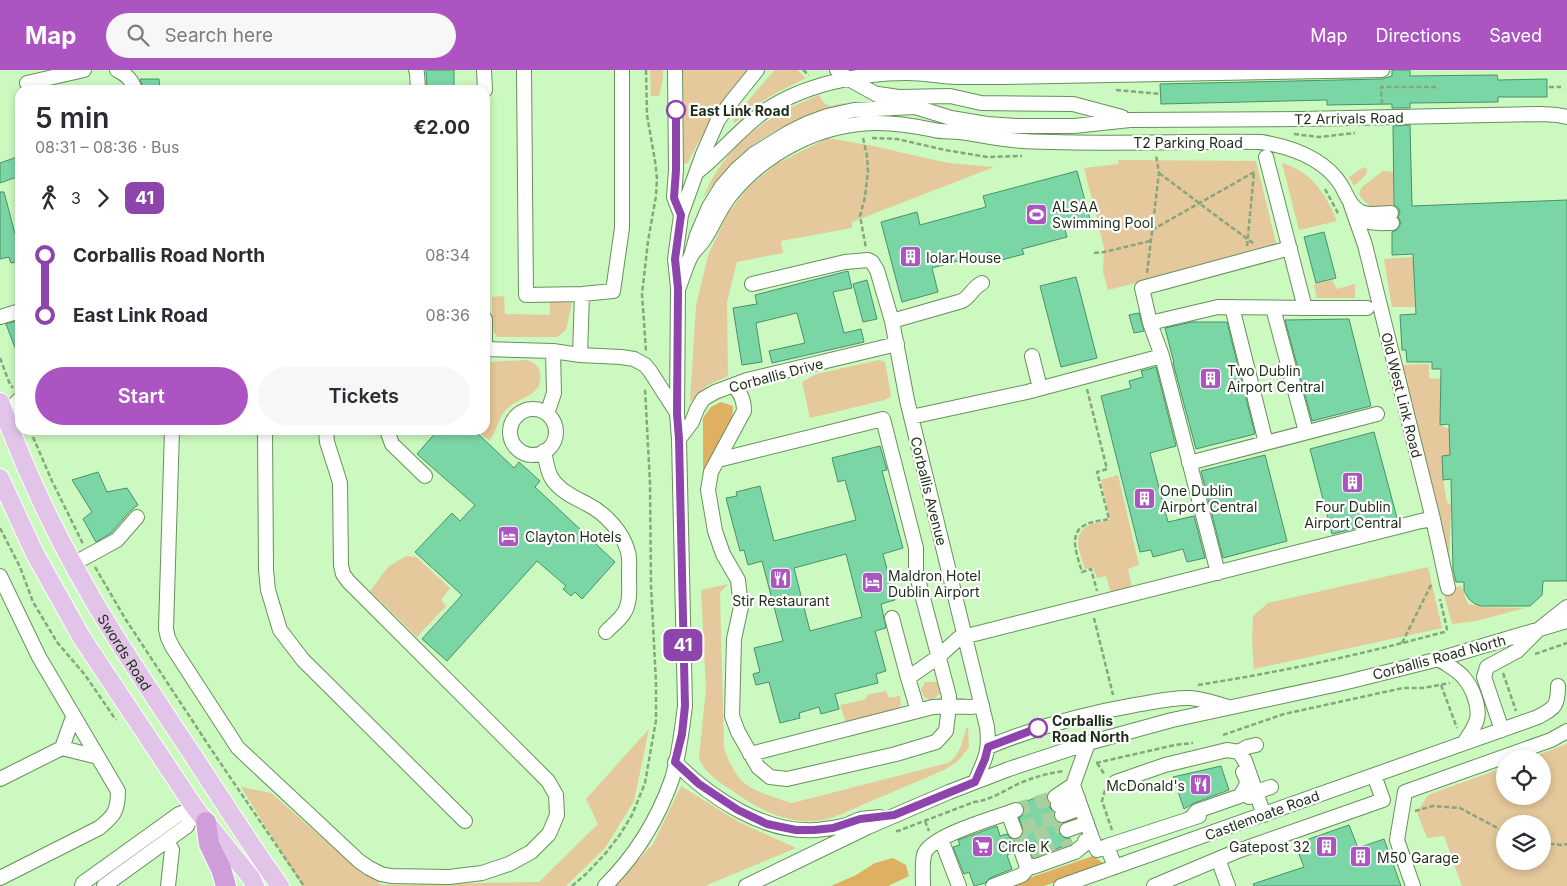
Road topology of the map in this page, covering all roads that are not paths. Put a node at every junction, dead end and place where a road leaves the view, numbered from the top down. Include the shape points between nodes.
1 (84, 70) edge
2 (117, 70) edge
3 (416, 70) edge
4 (484, 70) edge
5 (524, 70) edge
6 (622, 70) edge
7 (675, 70) edge
8 (757, 70) edge
9 (889, 70) edge
10 (1382, 70) edge
11 (932, 72) edge
12 (905, 73) junction
13 (842, 74) edge
14 (27, 83) dead end
15 (133, 85) edge
16 (418, 85) edge
17 (485, 85) edge
18 (878, 94) junction
19 (896, 107) junction
20 (1567, 117) edge
21 (1130, 120) junction
22 (956, 132) junction
23 (1266, 160) road end
24 (697, 172) junction
25 (1352, 207) junction
26 (681, 215) junction
27 (1391, 218) dead end
28 (1290, 248) junction
29 (691, 256) junction
30 (982, 283) dead end
31 (752, 284) dead end
32 (678, 288) junction
33 (582, 294) junction
34 (1232, 307) junction
35 (1273, 308) junction
36 (1305, 308) junction
37 (1368, 308) dead end
38 (15, 312) edge
39 (0, 317) edge
40 (892, 321) junction
41 (1152, 329) junction
42 (897, 344) junction
43 (490, 349) edge
44 (553, 351) junction
45 (580, 355) junction
46 (1032, 356) dead end
47 (1162, 356) junction
48 (734, 386) junction
49 (1040, 388) junction
50 (15, 398) edge
51 (2, 411) edge
52 (547, 414) junction
53 (677, 414) junction
54 (1377, 414) dead end
55 (911, 417) junction
56 (1306, 432) junction
57 (172, 435) edge
58 (265, 435) edge
59 (326, 435) edge
60 (389, 435) edge
61 (679, 439) junction
62 (1266, 443) junction
63 (544, 452) junction
64 (718, 460) junction
65 (1189, 463) junction
66 (425, 476) dead end
67 (0, 478) edge
68 (5, 497) edge
69 (137, 517) dead end
70 (1433, 519) junction
71 (81, 560) junction
72 (1218, 573) junction
73 (0, 576) edge
74 (1444, 593) road end
75 (1567, 607) edge
76 (892, 618) dead end
77 (1567, 621) edge
78 (1538, 630) junction
79 (606, 632) dead end
80 (964, 636) junction
81 (938, 657) junction
82 (1439, 659) junction
83 (908, 678) junction
84 (1558, 686) dead end
85 (982, 705) junction
86 (949, 706) junction
87 (1228, 707) junction
88 (918, 711) junction
89 (73, 717) junction
90 (1502, 730) junction
91 (1567, 732) edge
92 (1088, 743) junction
93 (1463, 744) junction
94 (1256, 745) dead end
95 (988, 747) junction
96 (62, 748) junction
97 (1239, 752) junction
98 (750, 754) junction
99 (98, 757) junction
100 (675, 762) junction
101 (1148, 771) junction
102 (1374, 775) junction
103 (0, 779) edge
104 (1110, 781) road end
105 (975, 782) junction
106 (1271, 787) dead end
107 (1256, 792) junction
108 (1084, 814) junction
109 (201, 815) junction
110 (894, 815) junction
111 (1264, 815) junction
112 (1191, 818) junction
113 (465, 821) dead end
114 (1015, 821) tunnel mouth
115 (1064, 822) junction
116 (1136, 837) junction
117 (941, 839) junction
118 (167, 841) junction
119 (1112, 845) junction
120 (1144, 858) junction
121 (1218, 859) junction
122 (1115, 867) junction
123 (0, 878) edge
124 (82, 886) edge
125 (104, 886) edge
126 (168, 886) edge
127 (226, 886) edge
128 (255, 886) edge
129 (280, 886) edge
130 (605, 886) edge
131 (746, 886) edge
132 (923, 886) edge
133 (959, 886) edge
134 (992, 886) edge
135 (1061, 886) edge
136 (1154, 886) edge
137 (1228, 886) edge
138 (1413, 886) edge

1 - 14 street
2 - 15 street via 125,74
3 - 16 street
4 - 17 street
5 - 33 street via 526,295
6 - 33 street via 622,228 613,291
7 - 26 street via 674,198
8 - 24 street via 718,120
9 - 12 street
10 - 11 street via 1002,77 956,77
11 - 12 street
12 - 13 street
13 - 18 street, T2 Parking Road
13 - 24 street via 763,113
18 - 19 street, T2 Parking Road
18 - 21 street, T2 Arrivals Road via 950,96 980,103 1073,104
19 - 21 street, T2 Arrivals Road via 915,107 951,118 1016,126 1074,126
19 - 22 street, T2 Parking Road
19 - 29 street, T2 Arrivals Road via 826,116 788,133 754,154 718,193 697,235
20 - 21 street, T2 Arrivals Road via 1542,114
22 - 25 street, T2 Parking Road via 1020,141 1252,142 1282,145 1330,172
22 - 29 street, T2 Parking Road via 877,123 833,129 791,145 741,183
23 - 28 street
24 - 26 street
25 - 27 street via 1366,214
25 - 70 street, Old West Link Road via 1366,245
26 - 32 street via 675,259
28 - 36 street
28 - 41 street via 1142,288
29 - 32 street, T2 Parking Road
30 - 40 street via 962,301
31 - 40 street, Corballis Avenue via 867,256 876,270
32 - 53 street
33 - 45 street
34 - 35 street
34 - 41 street via 1218,307
34 - 62 street
35 - 36 street
35 - 56 street
36 - 37 street
38 - 39 street
40 - 42 street, Corballis Avenue
41 - 47 street
42 - 48 street, Corballis Drive via 747,380
42 - 55 street, Corballis Avenue
43 - 44 street
44 - 45 street
44 - 52 street via 554,393
45 - 53 street via 634,359 645,365
46 - 49 street
47 - 49 street
47 - 65 street
48 - 61 street, Corballis Drive via 704,399
48 - 64 street via 744,400 744,411
49 - 55 street
50 - 51 street
51 - 71 main road, Swords Road via 41,499
52 - 63 street via 555,426 555,433 554,440
52 - 63 street via 540,410 525,410 518,414 510,427 512,442 523,453
53 - 61 street
54 - 56 street
55 - 80 street, Corballis Avenue
56 - 62 street
57 - 59 street via 166,629 173,648 238,748 359,860 381,874 449,878 482,873 508,864 531,852 549,834 557,815 556,795 548,781 343,574 340,483
58 - 113 street via 266,570 268,590 280,630 303,660
60 - 66 street via 392,444
61 - 100 street via 685,706
62 - 65 street
63 - 79 street via 550,476 556,484 612,523 629,554 628,602 624,613
64 - 81 street via 883,420 916,548 916,572
64 - 98 street via 711,472 708,490 715,531 723,554 738,580 740,607 734,640 732,716
65 - 72 street
67 - 68 main road, Swords Road
68 - 109 main road, Swords Road via 82,638
69 - 71 street via 117,540
70 - 72 street
70 - 74 street, Old West Link Road
71 - 129 main road, Swords Road via 120,644
72 - 80 street via 1052,622
73 - 89 street via 39,657
75 - 78 street
76 - 83 street
77 - 78 street, Corballis Road North
78 - 82 street, Corballis Road North
78 - 90 street via 1517,651 1494,662 1485,672
80 - 81 street
80 - 85 street, Corballis Avenue
81 - 83 street
81 - 86 street
82 - 87 street, Corballis Road North
82 - 93 street via 1465,679 1476,702 1475,724
83 - 88 street
84 - 90 street, Castlemoate Road via 1553,709
85 - 86 street
85 - 95 street, Corballis Avenue
86 - 88 street
86 - 98 street via 946,731 936,742 841,767 787,779 770,777
87 - 92 street, Corballis Road North
87 - 95 street via 1193,698 1151,702 1063,720
88 - 98 street
89 - 96 street
89 - 99 street
90 - 93 street, Castlemoate Road
91 - 138 street via 1405,792 1397,840
92 - 105 street, Corballis Road North
92 - 108 street via 1079,768
93 - 102 street, Castlemoate Road
94 - 97 street
95 - 105 street, Corballis Avenue
96 - 99 street
96 - 103 street
97 - 101 street via 1227,750
97 - 107 street
99 - 123 street via 118,791 118,804 110,819 99,828
100 - 110 street via 699,784 738,810 778,827 814,830
100 - 130 street via 672,778 642,842
101 - 104 street
101 - 112 street via 1172,770 1225,757 1240,763 1247,781 1244,791 1197,811
102 - 111 street, Castlemoate Road
102 - 121 street via 1383,800
105 - 110 street, Corballis Road North
106 - 107 street
107 - 111 street
107 - 112 street via 1244,801
108 - 115 street
108 - 115 street
108 - 115 street
108 - 119 street via 1097,850
108 - 134 street via 1075,852 1033,867 1027,857 1028,868 1022,875
109 - 118 street
109 - 124 street via 179,814
109 - 127 highway
109 - 128 main road, Swords Road
110 - 131 street, Corballis Road North
111 - 120 street, Castlemoate Road
112 - 116 street
114 - 117 street via 953,832
116 - 119 street
116 - 120 street
117 - 132 street via 930,844 924,854
117 - 133 street
118 - 125 street
118 - 126 street via 172,850
119 - 122 street
120 - 122 street, Castlemoate Road
121 - 136 street
121 - 137 street
122 - 135 street, Castlemoate Road

